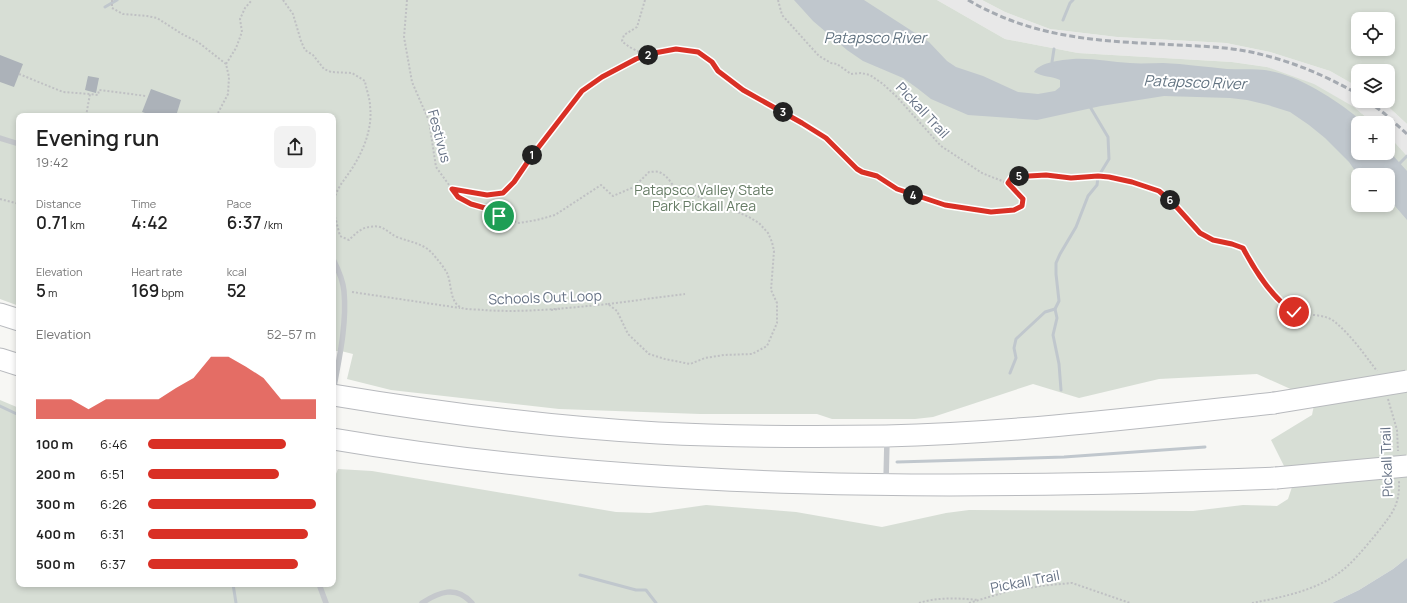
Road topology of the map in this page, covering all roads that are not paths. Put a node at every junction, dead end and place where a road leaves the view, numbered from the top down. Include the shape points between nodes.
1 (0, 138) edge
2 (16, 143) edge
3 (336, 266) edge
4 (0, 314) edge
5 (16, 319) edge
6 (0, 360) edge
7 (16, 364) edge
8 (336, 376) edge
9 (1407, 381) edge
10 (336, 394) edge
11 (887, 436) junction
12 (336, 439) edge
13 (1401, 465) edge
14 (886, 485) junction
15 (320, 587) edge
16 (326, 603) edge
17 (422, 603) edge
18 (472, 603) edge

1 - 2 lane
3 - 8 lane via 344,291 344,331
4 - 5 highway
6 - 7 highway
9 - 11 highway, bridge via 1274,403 1162,415 1049,426
10 - 11 highway via 439,411 585,428 751,436
11 - 14 lane
12 - 14 highway via 574,470
13 - 14 highway, bridge via 1276,478 1052,485
15 - 16 lane
17 - 18 lane via 444,592 463,595

